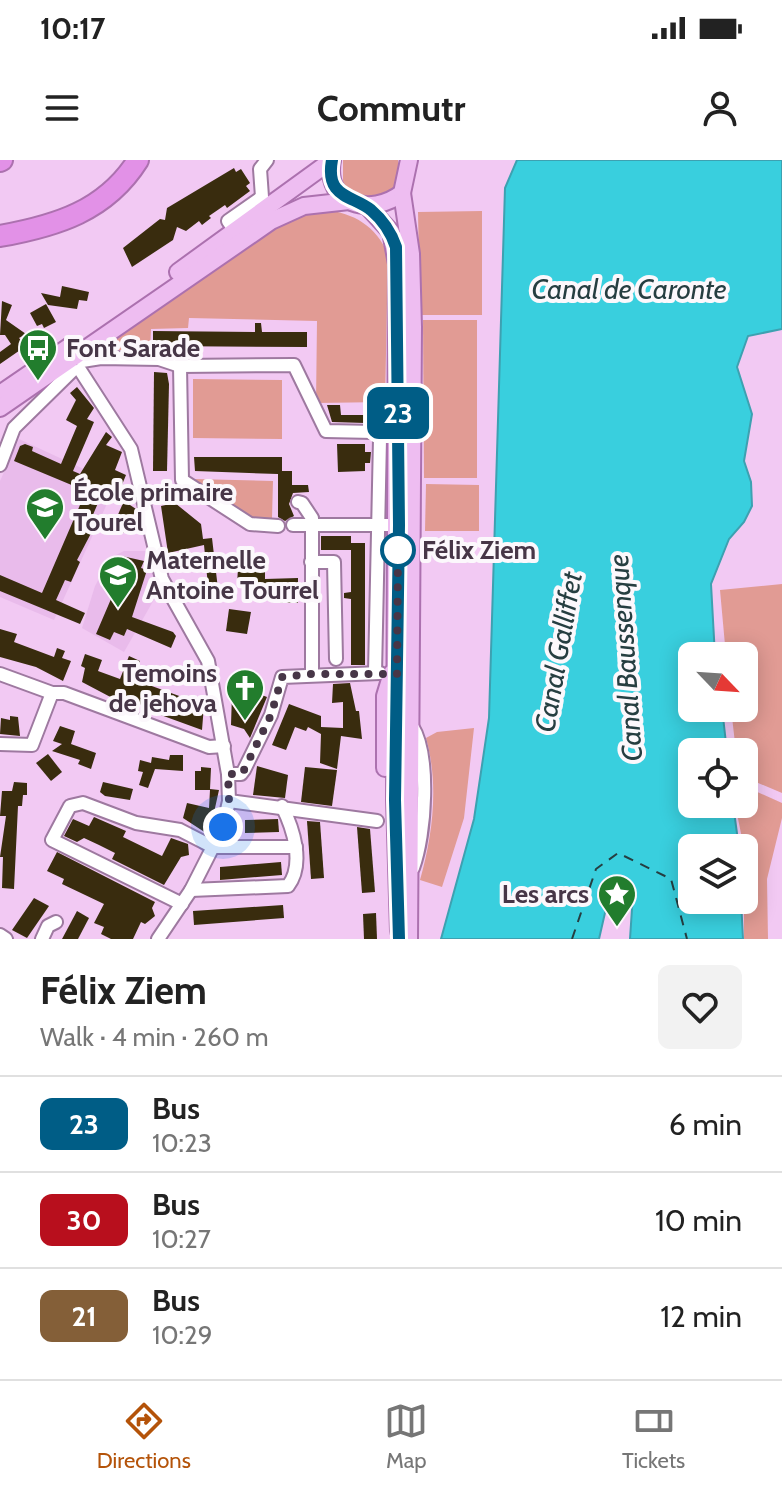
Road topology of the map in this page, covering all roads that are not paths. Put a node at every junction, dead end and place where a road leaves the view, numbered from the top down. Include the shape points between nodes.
1 (138, 160) edge
2 (267, 160) edge
3 (332, 160) edge
4 (409, 160) edge
5 (402, 193) junction
6 (349, 201) junction
7 (368, 207) junction
8 (235, 231) junction
9 (0, 236) edge
10 (98, 350) junction
11 (74, 361) junction
12 (180, 366) junction
13 (0, 394) edge
14 (0, 408) edge
15 (398, 416) junction
16 (377, 436) junction
17 (5, 438) edge
18 (398, 447) junction
19 (0, 465) edge
20 (298, 502) dead end
21 (293, 525) dead end
22 (312, 525) junction
23 (378, 525) junction
24 (399, 525) junction
25 (278, 526) dead end
26 (311, 562) junction
27 (336, 659) dead end
28 (387, 673) junction
29 (0, 674) edge
30 (312, 674) junction
31 (52, 693) junction
32 (0, 744) edge
33 (224, 746) junction
34 (228, 774) junction
35 (229, 801) junction
36 (282, 806) junction
37 (377, 821) dead end
38 (213, 847) junction
39 (296, 847) junction
40 (191, 890) junction
41 (182, 904) junction
42 (56, 922) dead end
43 (0, 935) edge
44 (6, 939) edge
45 (42, 939) edge
46 (158, 939) edge
47 (399, 939) edge
48 (409, 939) edge

1 - 9 highway via 112,192 79,214
2 - 8 street via 260,169 262,197 228,221
3 - 6 main road via 331,175
3 - 8 main road
4 - 5 main road
5 - 7 main road
5 - 48 main road via 413,327
6 - 7 main road
6 - 10 main road via 304,206 271,221
7 - 15 main road via 391,232 396,247
8 - 11 main road
10 - 11 main road
10 - 12 street
11 - 13 main road
11 - 14 main road
11 - 17 street
11 - 33 street via 131,449 162,579 208,661
12 - 16 street via 294,365 326,431
12 - 25 street via 182,480 250,524
15 - 16 street
15 - 18 main road
16 - 18 street
16 - 23 street
17 - 19 street
18 - 24 main road
20 - 22 street
21 - 22 street
22 - 23 street
22 - 26 street
23 - 24 street
23 - 28 street
24 - 28 main road
26 - 27 street via 334,562
26 - 30 street
28 - 30 street
28 - 47 main road via 385,782 395,800
29 - 31 street
30 - 34 street via 282,677 271,715 244,770
31 - 32 street via 32,745
31 - 33 street via 209,747
33 - 34 street
34 - 35 street
35 - 36 street
35 - 38 street
36 - 37 street
36 - 39 street
38 - 39 street
38 - 40 street
38 - 41 street via 180,830 136,823 83,803 70,806 52,840
39 - 40 street via 288,886
40 - 41 street
41 - 46 street
42 - 45 street
43 - 44 street

